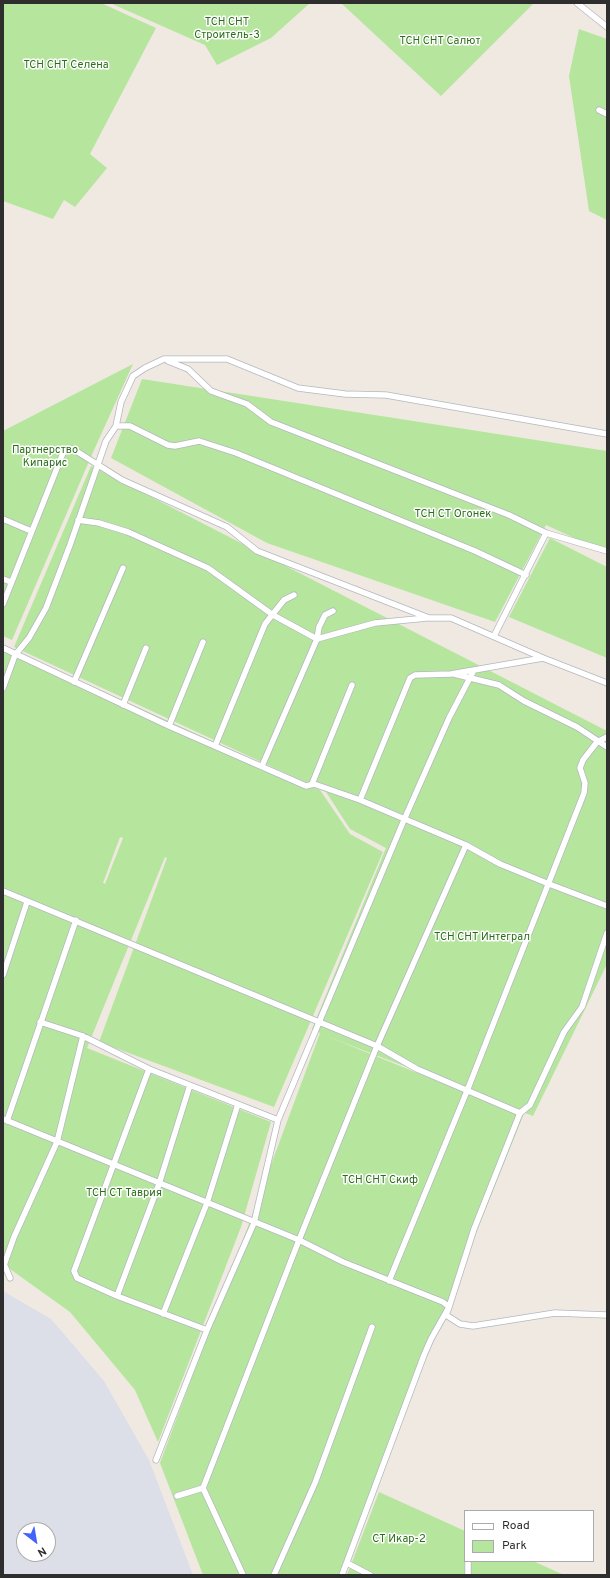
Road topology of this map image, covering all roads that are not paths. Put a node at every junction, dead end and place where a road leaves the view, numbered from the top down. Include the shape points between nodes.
1 (576, 3) edge
2 (607, 27) edge
3 (599, 110) dead end
4 (607, 114) edge
5 (164, 359) junction
6 (116, 426) junction
7 (607, 434) edge
8 (98, 464) junction
9 (3, 519) edge
10 (78, 520) junction
11 (31, 531) junction
12 (546, 533) junction
13 (607, 551) edge
14 (123, 568) dead end
15 (526, 575) junction
16 (3, 579) edge
17 (11, 582) junction
18 (294, 596) dead end
19 (3, 604) edge
20 (333, 610) dead end
21 (273, 615) junction
22 (429, 618) junction
23 (494, 636) junction
24 (317, 639) junction
25 (203, 642) dead end
26 (3, 648) edge
27 (146, 648) dead end
28 (15, 655) junction
29 (543, 658) junction
30 (474, 670) junction
31 (452, 674) junction
32 (469, 678) junction
33 (74, 682) junction
34 (607, 683) edge
35 (352, 685) dead end
36 (3, 688) edge
37 (123, 705) junction
38 (169, 726) junction
39 (607, 737) edge
40 (598, 742) junction
41 (215, 746) junction
42 (607, 747) edge
43 (262, 766) junction
44 (312, 784) junction
45 (360, 800) junction
46 (404, 820) junction
47 (466, 845) junction
48 (548, 884) junction
49 (3, 891) edge
50 (27, 902) junction
51 (607, 906) edge
52 (76, 920) junction
53 (607, 932) edge
54 (3, 974) edge
55 (40, 1022) junction
56 (320, 1023) junction
57 (83, 1036) junction
58 (377, 1046) junction
59 (149, 1069) junction
60 (190, 1085) junction
61 (467, 1091) junction
62 (238, 1104) junction
63 (520, 1113) junction
64 (5, 1120) edge
65 (278, 1120) junction
66 (58, 1142) junction
67 (114, 1165) junction
68 (159, 1184) junction
69 (207, 1204) junction
70 (254, 1223) junction
71 (299, 1240) junction
72 (4, 1267) edge
73 (10, 1278) dead end
74 (389, 1281) junction
75 (117, 1296) junction
76 (449, 1307) junction
77 (163, 1314) junction
78 (607, 1315) edge
79 (372, 1327) dead end
80 (207, 1330) junction
81 (156, 1460) dead end
82 (203, 1488) junction
83 (177, 1496) dead end
84 (468, 1562) edge
85 (347, 1563) junction
86 (243, 1575) edge
87 (274, 1575) edge
88 (342, 1575) edge
89 (370, 1575) edge
90 (468, 1575) edge

1 - 2 street
3 - 4 street
5 - 6 street via 133,376 121,402
5 - 7 street via 227,359 298,388 345,394 386,395
5 - 12 street via 188,369 211,391 247,404 271,422 509,515
6 - 8 street via 106,441
6 - 15 street via 130,426 168,445 199,441 236,453 475,551
8 - 10 street
8 - 11 street via 73,449 65,451
8 - 22 street via 122,480 227,527 257,551
9 - 11 street
10 - 21 street via 128,532 208,568
10 - 28 street via 46,608 29,638
11 - 17 street
12 - 13 street
12 - 15 street
14 - 33 street
15 - 23 street
16 - 17 street
17 - 19 street
18 - 21 street via 284,600
20 - 24 street via 325,615
21 - 24 street
21 - 41 street via 265,624
22 - 23 street via 451,618
22 - 24 street via 375,623
23 - 29 street
24 - 43 street
25 - 38 street
26 - 28 street
27 - 37 street
28 - 33 street
28 - 36 street
29 - 30 street
29 - 34 street
30 - 31 street
30 - 32 street
31 - 32 street
31 - 45 street via 415,675 408,680
32 - 40 street via 499,685 524,701 577,727
32 - 46 street
33 - 37 street
35 - 44 street
37 - 38 street
38 - 41 street
39 - 40 street
40 - 42 street
40 - 48 street via 583,760 580,768 585,783 584,793
41 - 43 street
43 - 44 street via 306,786
44 - 45 street
45 - 46 street
46 - 47 street
46 - 56 street
47 - 48 street via 500,864
47 - 58 street
48 - 51 street
48 - 61 street
49 - 50 street
50 - 52 street
50 - 54 street
52 - 55 street
52 - 56 street
53 - 63 street via 582,1007 564,1032 530,1105
55 - 57 street
55 - 64 street
56 - 58 street
56 - 65 street
57 - 59 street
57 - 66 street
58 - 61 street via 417,1069
58 - 71 street
59 - 60 street
59 - 67 street
60 - 62 street
60 - 68 street
61 - 63 street
61 - 74 street
62 - 65 street
62 - 69 street
63 - 76 street via 474,1229
64 - 66 street
65 - 70 street
66 - 67 street
66 - 72 street via 14,1237
67 - 68 street
67 - 75 street via 74,1271 77,1278
68 - 69 street
68 - 75 street
69 - 70 street
69 - 77 street
70 - 71 street
70 - 80 street
71 - 74 street
71 - 82 street
72 - 73 street
74 - 76 street via 443,1302
75 - 77 street
76 - 78 street via 446,1316 460,1324 473,1326 555,1313
76 - 85 street via 426,1350
77 - 80 street
79 - 87 street via 315,1482
80 - 81 street
82 - 83 street
82 - 86 street
84 - 90 street
85 - 88 street
85 - 89 street

